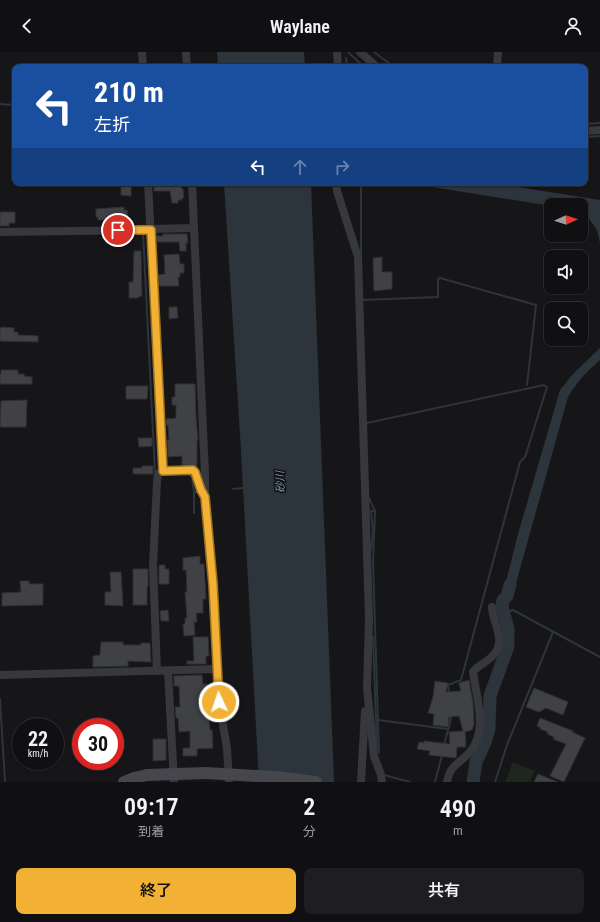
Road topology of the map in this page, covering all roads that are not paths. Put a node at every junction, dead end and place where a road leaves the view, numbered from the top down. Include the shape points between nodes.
1 (142, 52) edge
2 (186, 52) edge
3 (337, 52) edge
4 (360, 52) edge
5 (498, 52) edge
6 (143, 64) edge
7 (187, 64) edge
8 (338, 64) edge
9 (374, 64) edge
10 (497, 64) edge
11 (600, 130) edge
12 (588, 131) edge
13 (148, 186) edge
14 (192, 186) edge
15 (336, 186) edge
16 (194, 228) junction
17 (149, 229) junction
18 (0, 232) edge
19 (163, 471) junction
20 (205, 497) junction
21 (492, 607) dead end
22 (157, 669) junction
23 (217, 669) junction
24 (170, 671) junction
25 (0, 676) edge
26 (367, 688) junction
27 (233, 777) edge
28 (124, 782) edge
29 (174, 782) edge
30 (316, 782) edge
31 (362, 782) edge
32 (382, 782) edge
33 (447, 782) edge

1 - 6 street
2 - 7 street
3 - 8 street
4 - 9 street
5 - 10 street
11 - 12 street
13 - 17 street
14 - 16 street
15 - 26 street via 358,257 369,603
16 - 17 street
16 - 20 street
17 - 18 street
17 - 19 street
19 - 20 street via 193,470
19 - 22 street via 158,474 157,481 153,565
20 - 23 street
21 - 33 street via 499,634 498,646 495,654 477,666 473,672 480,711 477,741 469,753 451,770
22 - 24 street
22 - 25 street
23 - 24 street
23 - 27 street via 219,702
24 - 29 street
26 - 31 street
26 - 32 street via 374,756
27 - 28 main road, bridge via 206,773 147,775
27 - 30 main road via 275,777

